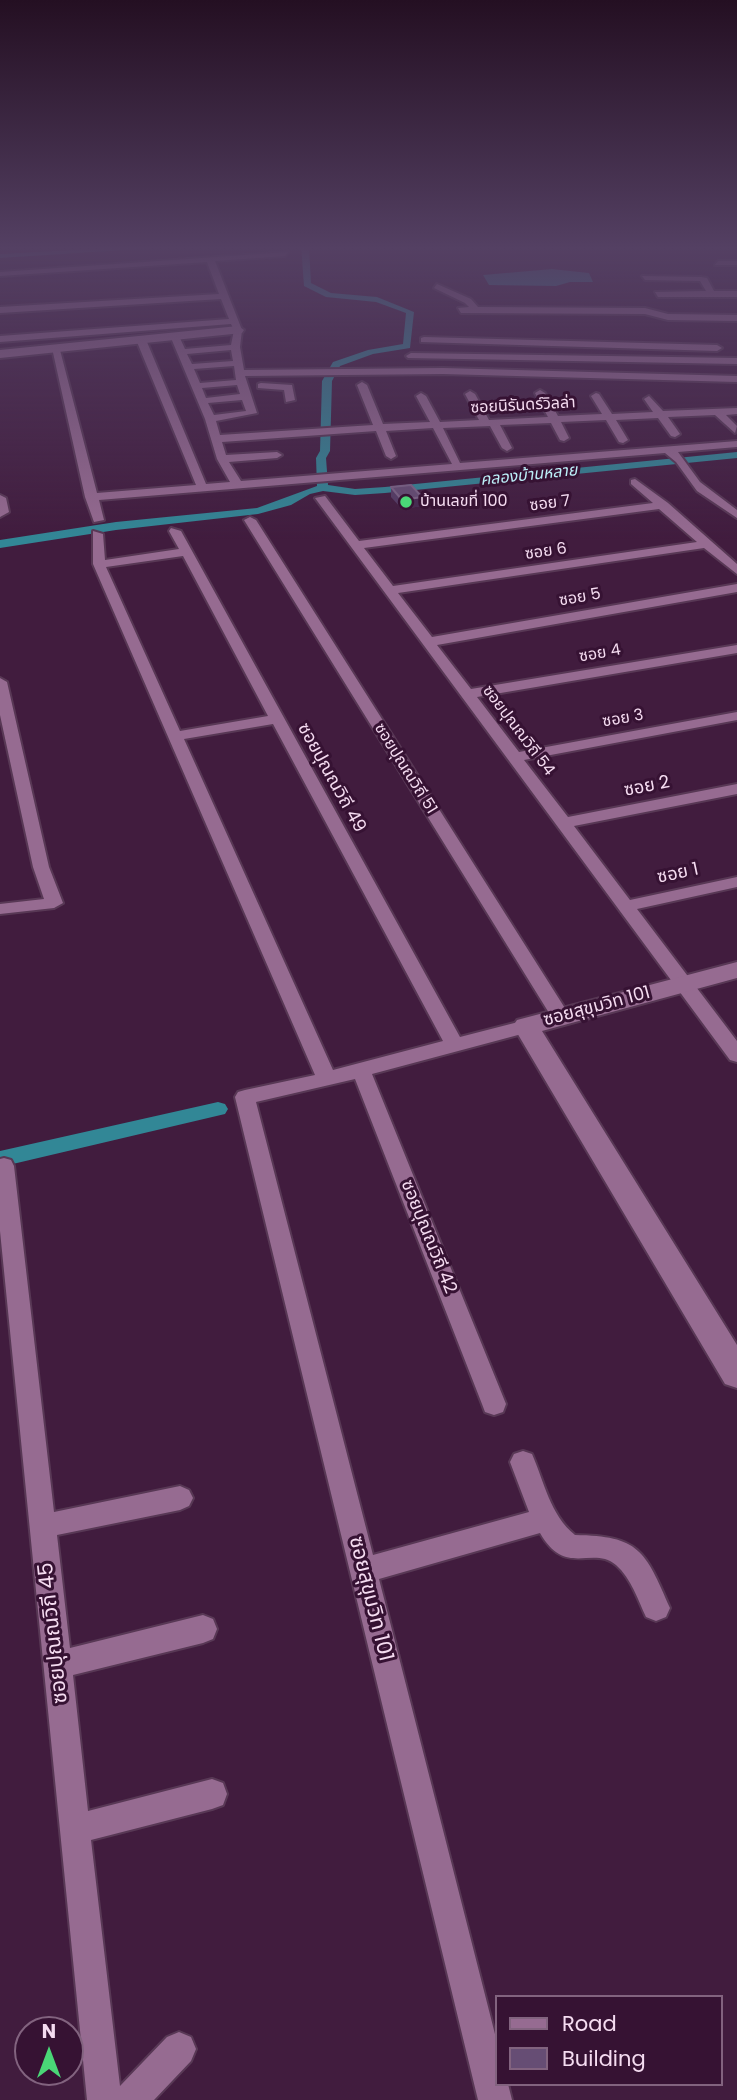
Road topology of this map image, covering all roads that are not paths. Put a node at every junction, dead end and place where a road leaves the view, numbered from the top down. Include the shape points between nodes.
1 (120, 344) edge
2 (143, 344) edge
3 (178, 344) edge
4 (235, 344) edge
5 (574, 344) edge
6 (649, 346) junction
7 (235, 347) junction
8 (724, 348) dead end
9 (55, 350) junction
10 (181, 352) junction
11 (0, 354) edge
12 (411, 356) dead end
13 (363, 360) dead end
14 (652, 361) junction
15 (737, 362) edge
16 (188, 367) junction
17 (348, 372) junction
18 (653, 377) junction
19 (737, 379) edge
20 (241, 380) junction
21 (362, 385) dead end
22 (196, 386) junction
23 (540, 393) dead end
24 (470, 394) dead end
25 (421, 396) dead end
26 (596, 396) dead end
27 (649, 399) dead end
28 (290, 400) dead end
29 (202, 401) junction
30 (708, 409) junction
31 (737, 411) edge
32 (660, 414) junction
33 (608, 417) junction
34 (210, 419) junction
35 (554, 420) junction
36 (490, 423) junction
37 (435, 426) junction
38 (378, 429) junction
39 (735, 430) dead end
40 (675, 434) dead end
41 (564, 438) dead end
42 (215, 439) junction
43 (623, 440) dead end
44 (737, 444) edge
45 (507, 448) dead end
46 (673, 453) junction
47 (277, 456) dead end
48 (391, 456) dead end
49 (222, 459) junction
50 (456, 462) dead end
51 (635, 482) dead end
52 (237, 484) junction
53 (202, 487) junction
54 (91, 497) junction
55 (321, 498) dead end
56 (664, 505) junction
57 (737, 515) edge
58 (98, 520) dead end
59 (250, 520) dead end
60 (175, 531) dead end
61 (97, 534) dead end
62 (706, 544) junction
63 (356, 545) junction
64 (186, 552) junction
65 (99, 564) junction
66 (737, 570) edge
67 (737, 588) edge
68 (391, 590) junction
69 (429, 642) junction
70 (737, 649) edge
71 (0, 682) edge
72 (468, 694) junction
73 (737, 716) edge
74 (277, 719) junction
75 (176, 736) junction
76 (515, 757) junction
77 (737, 789) edge
78 (565, 823) junction
79 (737, 882) edge
80 (627, 906) junction
81 (0, 909) edge
82 (737, 970) edge
83 (686, 984) junction
84 (561, 1017) junction
85 (526, 1026) junction
86 (454, 1044) junction
87 (737, 1055) edge
88 (361, 1070) junction
89 (327, 1079) junction
90 (4, 1166) dead end
91 (737, 1374) edge
92 (494, 1404) dead end
93 (523, 1462) dead end
94 (180, 1498) dead end
95 (546, 1519) junction
96 (43, 1526) junction
97 (363, 1571) junction
98 (656, 1608) dead end
99 (203, 1629) dead end
100 (58, 1665) junction
101 (212, 1794) dead end
102 (76, 1829) junction
103 (179, 2049) dead end
104 (104, 2100) edge
105 (130, 2100) edge
106 (495, 2100) edge

1 - 9 street
2 - 53 street
3 - 10 street
4 - 7 street
5 - 6 street
6 - 8 street
6 - 14 street
7 - 10 street
7 - 20 street
9 - 11 street
9 - 54 street
10 - 16 street
12 - 14 street
13 - 17 street
14 - 15 street
14 - 18 street
16 - 20 street
16 - 22 street
17 - 18 street
17 - 20 street
18 - 19 street via 682,382
20 - 22 street
20 - 28 street via 289,387
20 - 29 street
20 - 34 street via 250,415
21 - 38 street
22 - 29 street
23 - 35 street
24 - 36 street
25 - 37 street
26 - 33 street
27 - 32 street
29 - 34 street
30 - 31 street, ซอยนิรันดร์วิลล่า
30 - 32 street, ซอยนิรันดร์วิลล่า
30 - 39 street
32 - 33 street, ซอยนิรันดร์วิลล่า
32 - 40 street
33 - 35 street, ซอยนิรันดร์วิลล่า
33 - 43 street
34 - 42 street
35 - 36 street, ซอยนิรันดร์วิลล่า
35 - 41 street
36 - 37 street, ซอยนิรันดร์วิลล่า
36 - 45 street
37 - 38 street, ซอยนิรันดร์วิลล่า
37 - 50 street
38 - 42 street, ซอยนิรันดร์วิลล่า
38 - 48 street
42 - 49 street
44 - 46 street
46 - 52 street
46 - 57 street via 688,466 698,486
47 - 49 street
49 - 52 street
51 - 56 street
52 - 53 street
53 - 54 street
54 - 58 street
55 - 63 street, ซอยปุณณวิถี 54
56 - 62 street
56 - 63 street, ซอย 7
59 - 84 street, ซอยปุณณวิถี 51
60 - 64 street, ซอยปุณณวิถี 49
61 - 65 street
62 - 66 street
62 - 68 street, ซอย 6
63 - 68 street, ซอยปุณณวิถี 54
64 - 65 street
64 - 74 street, ซอยปุณณวิถี 49
65 - 75 street
67 - 69 street, ซอย 5
68 - 69 street, ซอยปุณณวิถี 54
69 - 72 street, ซอยปุณณวิถี 54
70 - 72 street, ซอย 4
71 - 81 street via 41,867 54,903
72 - 76 street, ซอยปุณณวิถี 54
73 - 76 street, ซอย 3
74 - 75 street
74 - 86 street, ซอยปุณณวิถี 49
75 - 89 street
76 - 78 street, ซอยปุณณวิถี 54
77 - 78 street, ซอย 2
78 - 80 street, ซอยปุณณวิถี 54
79 - 80 street, ซอย 1
80 - 83 street, ซอยปุณณวิถี 54
82 - 83 street, ซอยสุขุมวิท 101
83 - 84 street, ซอยสุขุมวิท 101
83 - 87 street, ซอยปุณณวิถี 54
84 - 85 street, ซอยสุขุมวิท 101
85 - 86 street
85 - 91 street, ซอยสุขุมวิท 101
86 - 88 street
88 - 89 street
88 - 92 street, ซอยปุณณวิถี 42
89 - 97 street, ซอยสุขุมวิท 101 via 245,1097
90 - 96 street, ซอยปุณณวิถี 45
93 - 95 street
94 - 96 street
95 - 97 street
95 - 98 street via 573,1548 609,1546 631,1559
96 - 100 street, ซอยปุณณวิถี 45
97 - 106 street, ซอยสุขุมวิท 101
99 - 100 street
100 - 102 street, ซอยปุณณวิถี 45
101 - 102 street
102 - 104 street, ซอยปุณณวิถี 45
103 - 105 street

